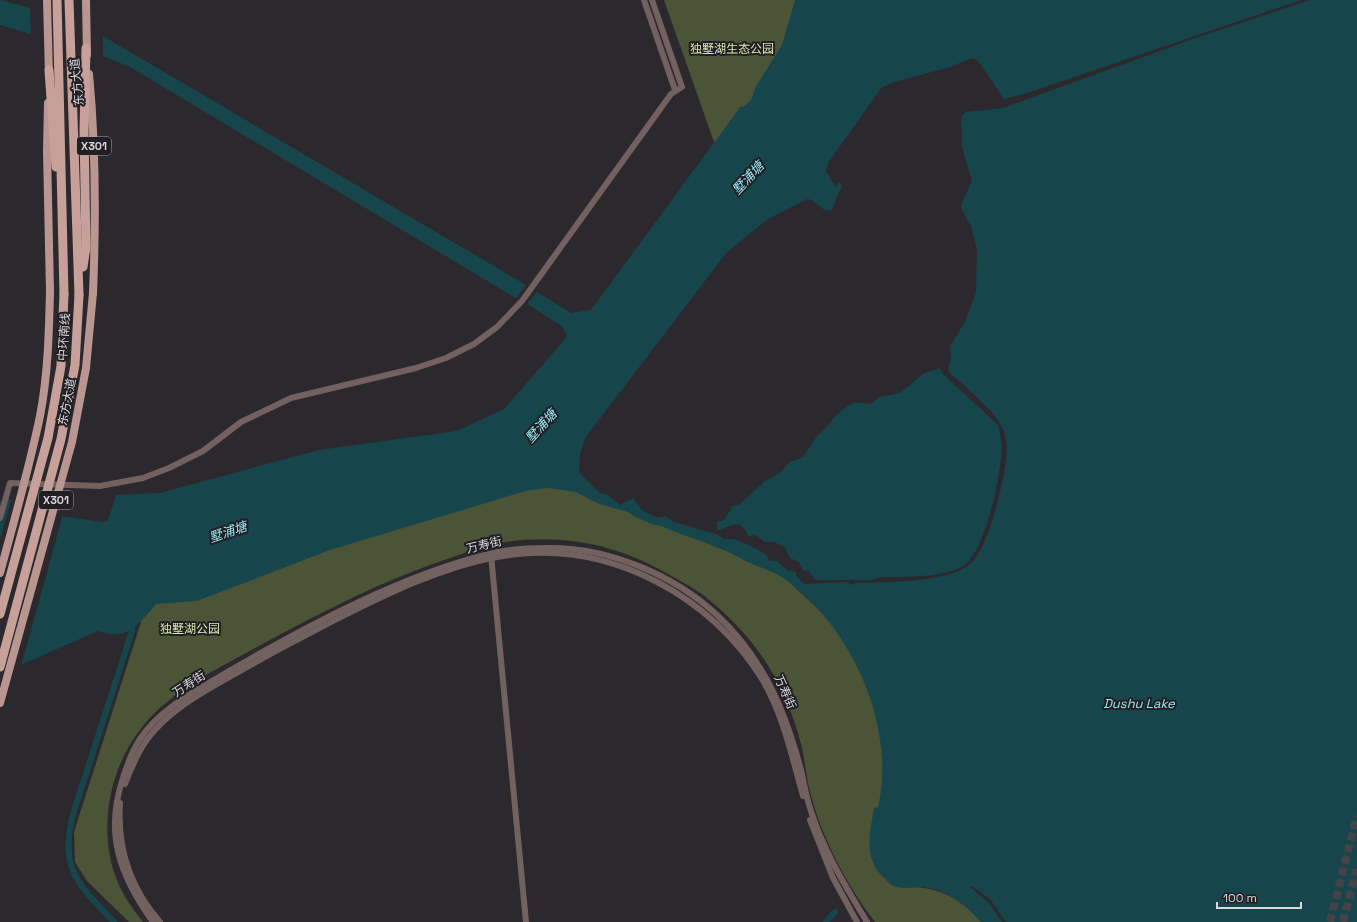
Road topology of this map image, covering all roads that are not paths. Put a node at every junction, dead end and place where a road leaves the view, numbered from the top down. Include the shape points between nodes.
1 (47, 0) edge
2 (57, 0) edge
3 (69, 0) edge
4 (86, 0) edge
5 (644, 0) edge
6 (652, 0) edge
7 (86, 48) junction
8 (49, 70) junction
9 (676, 90) junction
10 (62, 222) junction
11 (79, 292) junction
12 (0, 518) edge
13 (491, 556) junction
14 (0, 573) edge
15 (0, 614) edge
16 (0, 667) edge
17 (0, 703) edge
18 (153, 922) edge
19 (160, 922) edge
20 (526, 922) edge
21 (857, 922) edge
22 (867, 922) edge

1 - 8 main road, 东方大道 / X301
2 - 10 highway, 中环南线
3 - 11 highway, 中环南线
4 - 7 main road, 东方大道 / X301
5 - 9 street
6 - 9 street via 682,88
7 - 11 highway via 86,248
7 - 17 main road, 东方大道 / X301, bridge via 97,218 86,368 72,442
8 - 10 highway via 53,146
8 - 14 main road, 东方大道 / X301, bridge via 46,151 50,291 48,351 40,414 24,486
9 - 12 street via 522,301 497,327 474,344 446,358 416,368 291,398 241,422 203,450 143,478 100,486 10,483
10 - 15 highway, 中环南线, bridge via 64,294 61,366 48,438
11 - 16 highway, 中环南线, bridge via 75,365 61,440
13 - 18 street, 万寿街 via 435,570 367,599 292,636 189,695 151,725 139,740 129,761 116,800 114,825 123,874
13 - 19 street, 万寿街 via 427,579 333,621 256,660 193,698 158,726 142,745 125,783 120,800 119,822 122,851 137,891
13 - 20 street
13 - 21 street, 万寿街 via 556,553 583,556 622,566 654,579 687,600 719,626 751,663 772,698 820,847
13 - 22 street, 万寿街 via 523,548 552,548 584,551 609,557 658,575 716,614 764,672 776,695 792,741 811,811 836,871

